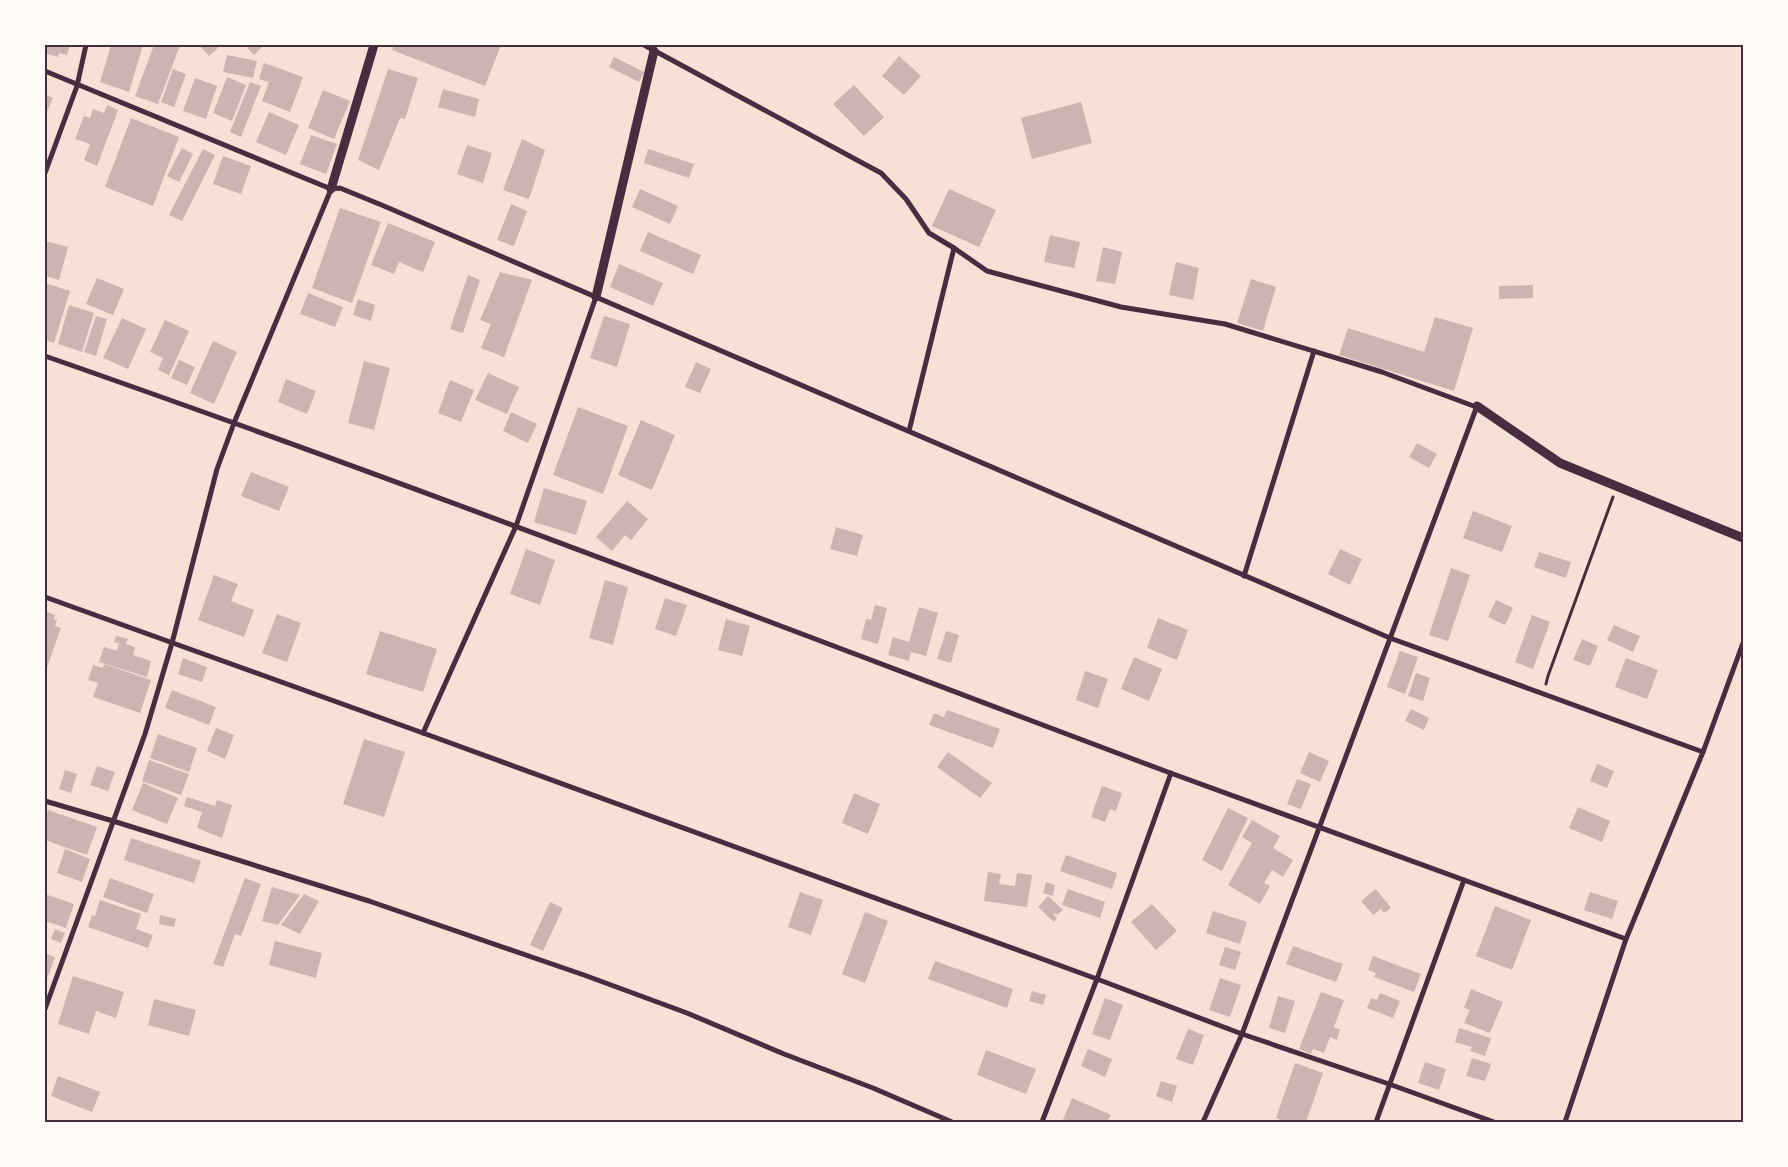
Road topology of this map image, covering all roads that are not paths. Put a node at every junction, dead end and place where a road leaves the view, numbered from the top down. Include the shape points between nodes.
1 (86, 45) edge
2 (374, 45) edge
3 (644, 45) edge
4 (654, 51) junction
5 (45, 71) edge
6 (77, 86) junction
7 (45, 173) edge
8 (331, 189) junction
9 (954, 248) junction
10 (596, 297) junction
11 (1314, 351) junction
12 (45, 356) edge
13 (1477, 406) junction
14 (234, 423) junction
15 (909, 431) junction
16 (516, 526) junction
17 (1743, 538) edge
18 (1244, 576) junction
19 (45, 597) edge
20 (1390, 638) junction
21 (1743, 642) edge
22 (172, 643) junction
23 (423, 733) junction
24 (1703, 752) junction
25 (1171, 773) junction
26 (45, 801) edge
27 (113, 820) junction
28 (1319, 827) junction
29 (1464, 880) junction
30 (1626, 938) junction
31 (1097, 979) junction
32 (45, 1009) edge
33 (1242, 1034) junction
34 (1388, 1084) junction
35 (952, 1122) edge
36 (1042, 1122) edge
37 (1203, 1122) edge
38 (1376, 1122) edge
39 (1494, 1122) edge
40 (1565, 1122) edge

1 - 6 street
2 - 8 street
3 - 4 street
4 - 9 street via 881,173 906,199 929,234
4 - 10 street
5 - 6 street
6 - 7 street
6 - 8 street
8 - 10 street via 340,188
8 - 14 street
9 - 11 street via 987,271 1121,306 1225,324
9 - 15 street
10 - 15 street
10 - 16 street
11 - 13 street
11 - 18 street
12 - 14 street
13 - 17 street via 1560,463
13 - 20 street
14 - 16 street
14 - 22 street via 216,468
15 - 18 street
16 - 23 street
16 - 25 street
18 - 20 street
19 - 22 street
20 - 24 street
20 - 28 street
21 - 24 street
22 - 23 street
22 - 27 street via 145,734
23 - 31 street
24 - 30 street
25 - 28 street
25 - 31 street
26 - 27 street
27 - 32 street
27 - 35 street via 369,901 584,974
28 - 29 street
28 - 33 street
29 - 30 street
29 - 34 street
30 - 40 street
31 - 33 street
31 - 36 street
33 - 34 street
33 - 37 street
34 - 38 street
34 - 39 street

